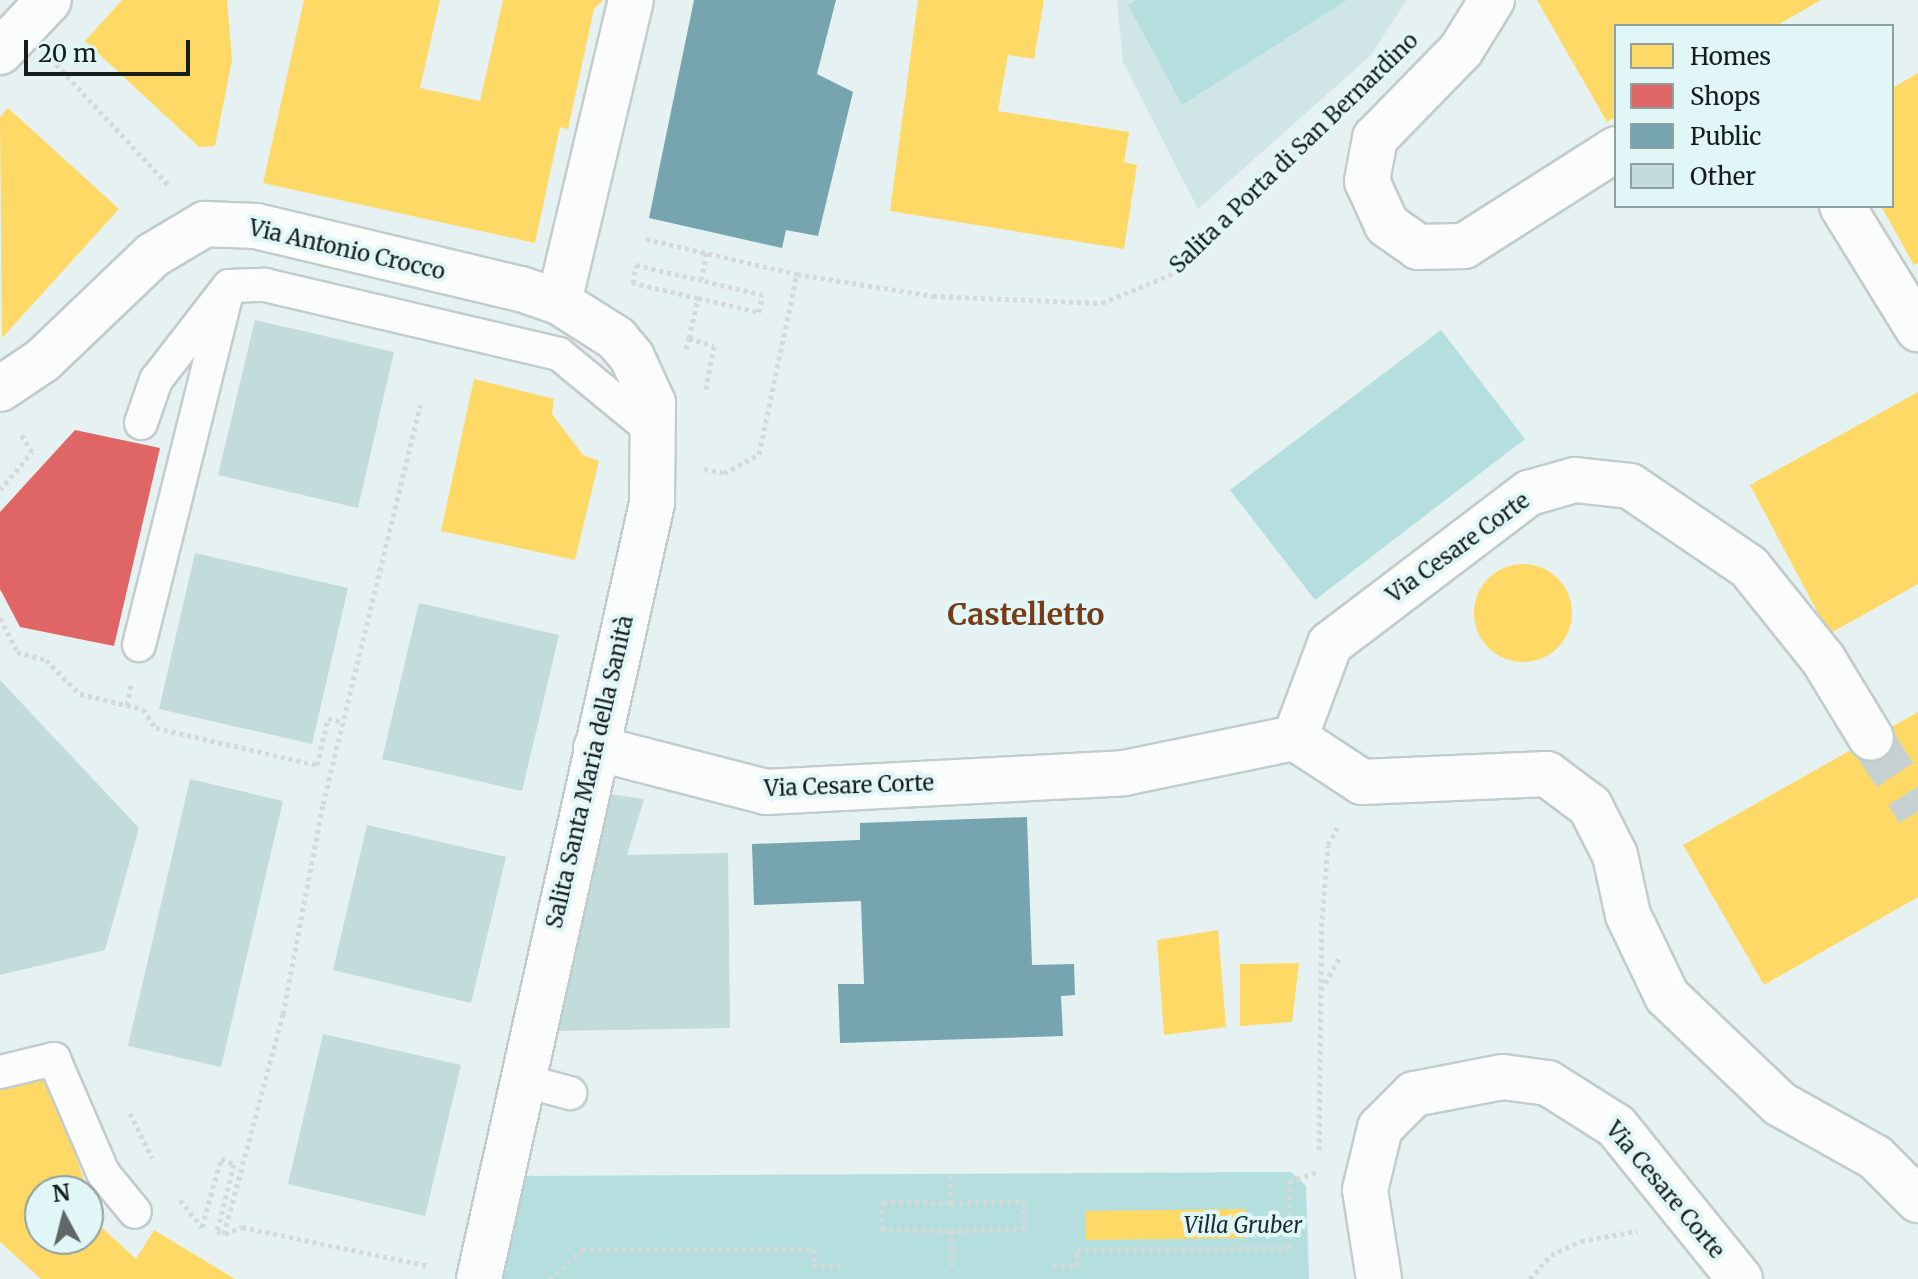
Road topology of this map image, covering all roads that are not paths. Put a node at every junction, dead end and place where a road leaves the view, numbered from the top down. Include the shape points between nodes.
1 (631, 0) edge
2 (1492, 0) edge
3 (1614, 150) edge
4 (1843, 208) edge
5 (229, 286) junction
6 (559, 302) junction
7 (1918, 329) edge
8 (6, 407) edge
9 (651, 411) junction
10 (141, 423) dead end
11 (139, 645) dead end
12 (1295, 738) junction
13 (1871, 738) tunnel mouth
14 (596, 748) junction
15 (0, 1072) edge
16 (521, 1080) junction
17 (570, 1093) dead end
18 (1918, 1200) edge
19 (135, 1212) dead end
20 (479, 1279) edge
21 (1379, 1279) edge
22 (1740, 1279) edge

1 - 6 street
2 - 3 street via 1461,50 1375,138 1367,181 1387,225 1418,247 1464,246
4 - 7 street
5 - 9 lane via 279,288 559,354
5 - 10 lane via 156,380
5 - 11 lane
6 - 8 street, Via Antonio Crocco via 256,226 205,224 153,255 43,360
6 - 9 street via 616,338
9 - 14 street, Salita Santa Maria della Sanità via 652,503
12 - 13 street, Via Cesare Corte via 1330,644 1529,493 1575,480 1630,486 1749,567 1823,659
12 - 14 street, Via Cesare Corte via 1124,773 766,792
12 - 18 street via 1362,782 1518,773 1570,784 1615,855 1628,915 1667,996 1780,1104 1875,1157
14 - 16 street, Salita Santa Maria della Sanità
15 - 19 lane via 54,1059 103,1173
16 - 17 lane
16 - 20 street, Salita Santa Maria della Sanità
21 - 22 street, Via Cesare Corte via 1365,1190 1380,1128 1414,1094 1480,1077 1548,1083 1593,1108

